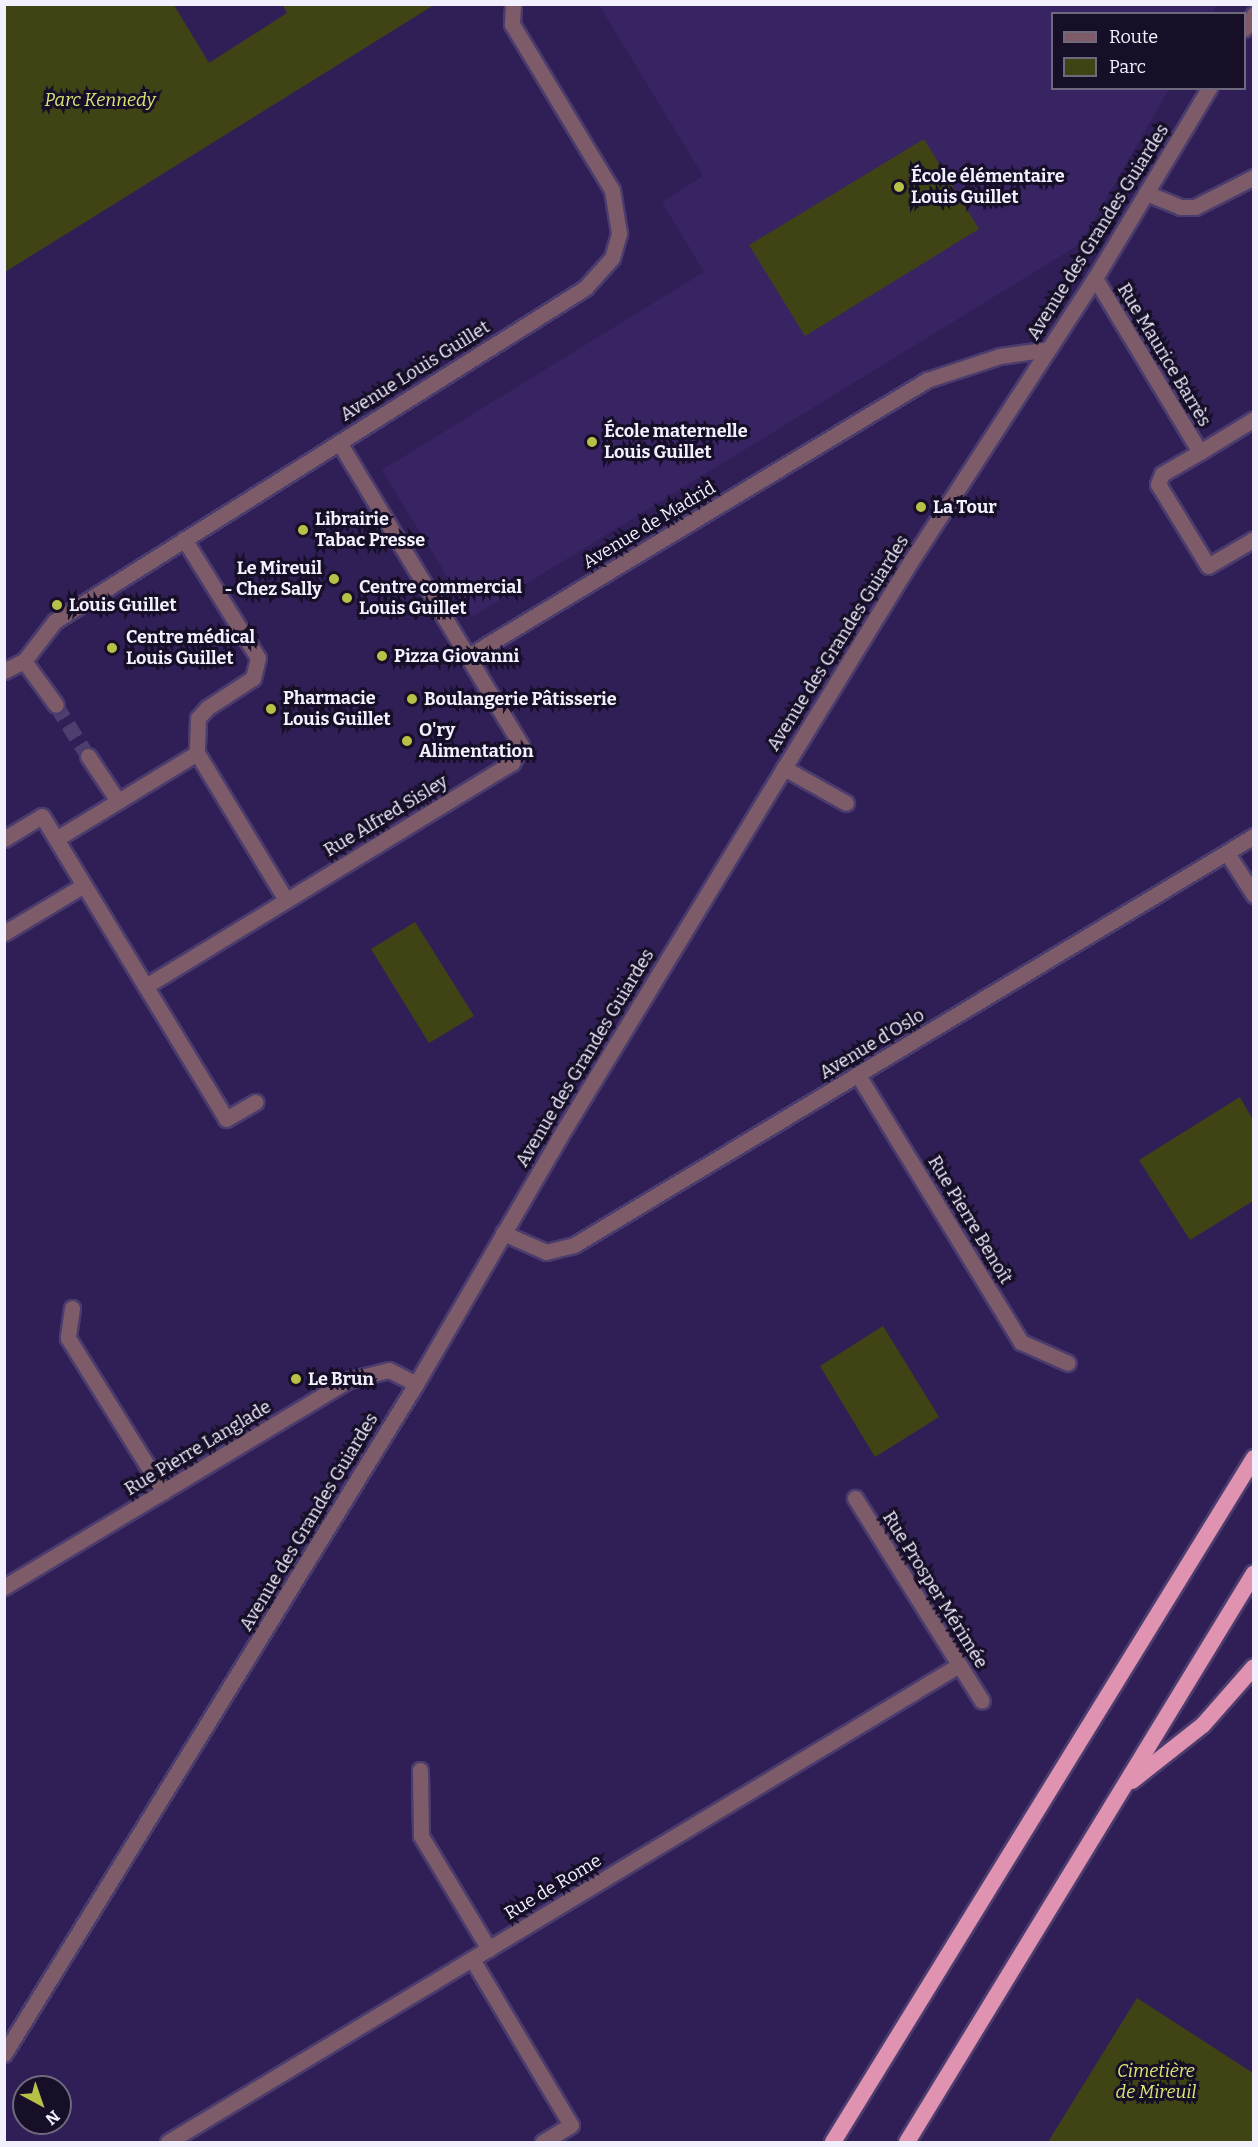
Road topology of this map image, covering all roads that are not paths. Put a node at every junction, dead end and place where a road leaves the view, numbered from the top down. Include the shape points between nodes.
1 (513, 4) edge
2 (1254, 14) edge
3 (1246, 27) edge
4 (1208, 90) edge
5 (1254, 177) edge
6 (1146, 193) junction
7 (1095, 278) junction
8 (1049, 349) junction
9 (1254, 419) edge
10 (339, 442) junction
11 (1200, 452) junction
12 (184, 539) junction
13 (1254, 539) edge
14 (467, 657) junction
15 (24, 661) junction
16 (4, 671) edge
17 (56, 705) tunnel mouth
18 (197, 753) junction
19 (88, 756) tunnel mouth
20 (784, 768) junction
21 (118, 801) junction
22 (846, 803) dead end
23 (1254, 837) edge
24 (4, 839) edge
25 (56, 839) junction
26 (1227, 853) junction
27 (84, 885) junction
28 (1254, 895) edge
29 (286, 900) junction
30 (4, 933) edge
31 (146, 986) junction
32 (858, 1075) junction
33 (255, 1102) dead end
34 (503, 1233) junction
35 (72, 1308) dead end
36 (1068, 1363) dead end
37 (416, 1384) junction
38 (1254, 1458) edge
39 (164, 1492) junction
40 (855, 1498) dead end
41 (1254, 1573) edge
42 (4, 1587) edge
43 (959, 1665) junction
44 (1254, 1667) edge
45 (982, 1701) dead end
46 (420, 1770) dead end
47 (1122, 1789) junction
48 (489, 1949) junction
49 (472, 1959) junction
50 (4, 2054) edge
51 (168, 2142) edge
52 (543, 2142) edge
53 (833, 2142) edge
54 (907, 2142) edge

1 - 10 street, Avenue Louis Guillet via 512,24 612,190 619,233 612,258 585,288
2 - 3 street
4 - 6 street, Avenue des Grandes Guiardes
5 - 6 street via 1195,207 1180,207
6 - 7 street, Avenue des Grandes Guiardes
7 - 8 street, Avenue des Grandes Guiardes
7 - 11 street, Rue Maurice Barrès
8 - 14 street, Avenue de Madrid via 1000,356 927,380
8 - 20 street, Avenue des Grandes Guiardes via 911,561
9 - 11 street, Rue Maurice Barrès
10 - 12 street, Avenue Louis Guillet
10 - 14 street, Rue Alfred Sisley
11 - 13 street, Rue Maurice Barrès via 1162,474 1158,484 1208,566
12 - 15 street, Avenue Louis Guillet via 55,621
12 - 18 street via 258,658 253,678 198,718
14 - 29 street, Rue Alfred Sisley via 521,745 512,764
15 - 16 street, Avenue Louis Guillet
15 - 17 street
18 - 21 street
18 - 29 street
19 - 21 street
20 - 22 street
20 - 34 street, Avenue des Grandes Guiardes
21 - 25 street
23 - 26 street, Avenue d'Oslo
24 - 25 street via 42,816
25 - 27 street
26 - 28 street
26 - 32 street, Avenue d'Oslo
27 - 30 street
27 - 31 street
29 - 31 street, Rue Alfred Sisley
31 - 33 street via 226,1119
32 - 34 street, Avenue d'Oslo via 574,1245 546,1252
32 - 36 street, Rue Pierre Benoît via 1021,1342
34 - 37 street, Avenue des Grandes Guiardes
35 - 39 street via 68,1338
37 - 39 street, Rue Pierre Langlade via 389,1370 349,1380
37 - 50 street, Avenue des Grandes Guiardes
38 - 53 highway
39 - 42 street, Rue Pierre Langlade
40 - 43 street, Rue Prosper Mérimée
41 - 47 highway
43 - 45 street, Rue Prosper Mérimée
43 - 48 street, Rue de Rome
44 - 47 highway via 1203,1725
46 - 48 street via 421,1836
47 - 54 highway
48 - 49 street, Rue de Rome
49 - 51 street, Rue de Rome
49 - 52 street via 571,2125

